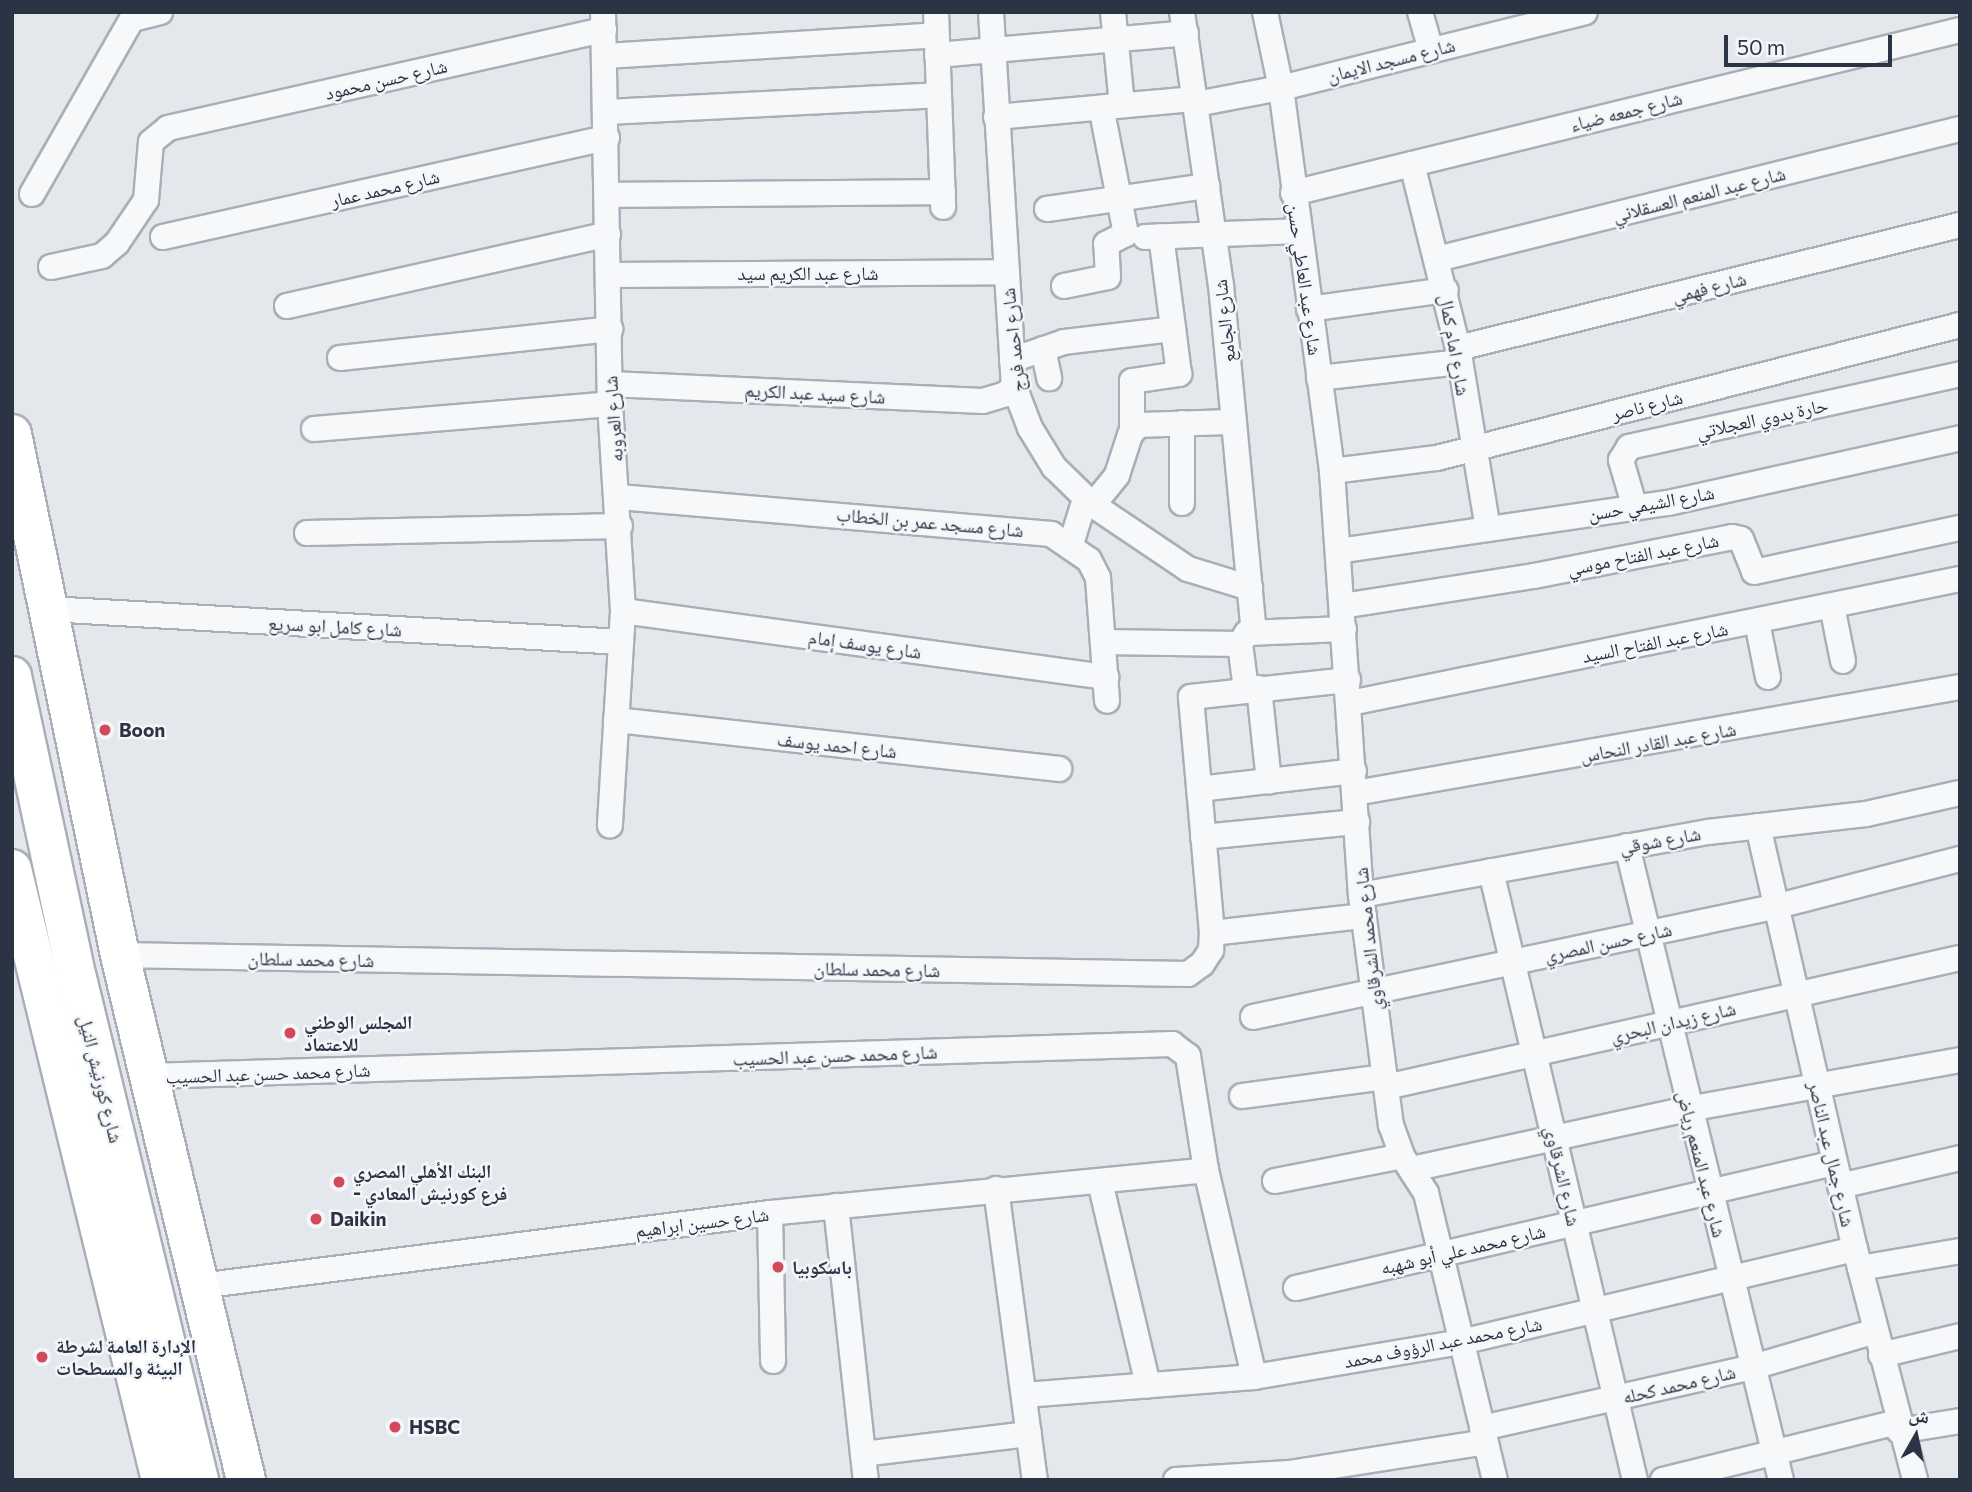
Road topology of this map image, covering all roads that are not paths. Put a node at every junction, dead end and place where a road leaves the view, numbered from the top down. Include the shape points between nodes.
1 (160, 12) edge
2 (991, 12) edge
3 (1113, 12) edge
4 (1265, 12) edge
5 (1420, 12) edge
6 (1585, 12) edge
7 (134, 16) edge
8 (603, 21) edge
9 (1184, 23) edge
10 (1960, 30) edge
11 (936, 34) edge
12 (1116, 41) junction
13 (1431, 50) junction
14 (992, 51) junction
15 (606, 56) junction
16 (1281, 88) junction
17 (938, 95) junction
18 (1195, 101) junction
19 (1111, 106) junction
20 (607, 112) junction
21 (996, 117) junction
22 (1960, 129) edge
23 (607, 138) junction
24 (1412, 164) junction
25 (1207, 186) junction
26 (1293, 193) junction
27 (32, 194) dead end
28 (608, 195) junction
29 (1119, 199) junction
30 (1047, 209) dead end
31 (1960, 225) edge
32 (1298, 230) junction
33 (608, 234) junction
34 (1214, 234) junction
35 (1161, 236) junction
36 (163, 237) dead end
37 (1123, 238) junction
38 (1437, 259) junction
39 (51, 267) dead end
40 (1007, 272) junction
41 (609, 275) junction
42 (1064, 286) dead end
43 (1446, 290) junction
44 (287, 306) dead end
45 (1309, 309) junction
46 (1960, 325) edge
47 (610, 329) junction
48 (1173, 329) junction
49 (1043, 349) junction
50 (1459, 355) junction
51 (341, 358) dead end
52 (1012, 359) junction
53 (1960, 374) edge
54 (1319, 378) junction
55 (1049, 379) dead end
56 (1014, 386) junction
57 (610, 394) junction
58 (1234, 422) junction
59 (1182, 423) junction
60 (314, 429) dead end
61 (1132, 429) junction
62 (12, 434) edge
63 (1960, 438) edge
64 (1472, 449) junction
65 (1332, 471) junction
66 (619, 497) junction
67 (1089, 502) junction
68 (1182, 503) dead end
69 (1634, 508) junction
70 (620, 526) junction
71 (1960, 528) edge
72 (1488, 529) junction
73 (307, 533) dead end
74 (1071, 544) junction
75 (1338, 551) junction
76 (1960, 579) edge
77 (1250, 588) junction
78 (1832, 606) junction
79 (49, 609) junction
80 (623, 611) junction
81 (1343, 617) junction
82 (1757, 622) junction
83 (1247, 638) junction
84 (621, 642) junction
85 (1105, 642) junction
86 (1843, 661) dead end
87 (12, 676) edge
88 (1768, 677) dead end
89 (1960, 687) edge
90 (1252, 688) junction
91 (1349, 691) junction
92 (616, 720) junction
93 (1059, 769) dead end
94 (1269, 781) junction
95 (1354, 782) junction
96 (1199, 789) junction
97 (1960, 793) edge
98 (1357, 822) junction
99 (610, 826) dead end
100 (1758, 826) junction
101 (1203, 837) junction
102 (1627, 846) junction
103 (1960, 859) edge
104 (12, 869) edge
105 (1491, 871) junction
106 (1362, 906) junction
107 (1778, 906) junction
108 (1212, 933) junction
109 (1647, 934) junction
110 (120, 955) junction
111 (1960, 958) edge
112 (1512, 962) junction
113 (77, 978) junction
114 (1373, 992) junction
115 (1797, 995) junction
116 (1253, 1017) dead end
117 (1668, 1023) junction
118 (137, 1027) junction
119 (1534, 1054) junction
120 (1960, 1060) edge
121 (149, 1076) junction
122 (1385, 1082) junction
123 (1816, 1086) junction
124 (1242, 1096) dead end
125 (1688, 1109) junction
126 (1554, 1138) junction
127 (1960, 1158) edge
128 (1407, 1163) junction
129 (1206, 1170) junction
130 (1837, 1174) junction
131 (1275, 1181) dead end
132 (1100, 1182) junction
133 (996, 1189) junction
134 (1709, 1192) junction
135 (836, 1206) junction
136 (770, 1213) junction
137 (1574, 1223) junction
138 (1960, 1251) edge
139 (1440, 1254) junction
140 (1857, 1258) junction
141 (1730, 1278) junction
142 (200, 1286) junction
143 (1296, 1287) dead end
144 (1595, 1311) junction
145 (1960, 1336) edge
146 (1461, 1342) junction
147 (1878, 1343) junction
148 (773, 1361) dead end
149 (1753, 1367) junction
150 (1254, 1377) junction
151 (1148, 1385) junction
152 (1024, 1395) junction
153 (1615, 1398) junction
154 (1960, 1421) edge
155 (1898, 1427) junction
156 (1029, 1434) junction
157 (1484, 1435) junction
158 (1774, 1452) junction
159 (863, 1454) junction
160 (161, 1480) edge
161 (199, 1480) edge
162 (246, 1480) edge
163 (866, 1480) edge
164 (1035, 1480) edge
165 (1176, 1480) edge
166 (1495, 1480) edge
167 (1635, 1480) edge
168 (1663, 1480) edge
169 (1781, 1480) edge
170 (1915, 1480) edge

1 - 7 street
2 - 14 street, شارع احمد فرج
3 - 12 street
4 - 16 street, شارع عبد العاطي حسن
5 - 13 street
6 - 13 street, شارع مسجد الايمان
7 - 27 street
8 - 15 street, شارع العروبه
8 - 39 street, شارع حسن محمود via 168,128 151,142 146,200 117,243 102,256
9 - 12 street
9 - 18 street, شارع الجامع
10 - 24 street, شارع جمعه ضياء
11 - 14 street
11 - 15 street
11 - 17 street
12 - 14 street
12 - 19 street
13 - 16 street, شارع مسجد الايمان
14 - 21 street, شارع احمد فرج
15 - 20 street, شارع العروبه
16 - 18 street, شارع مسجد الايمان
16 - 26 street, شارع عبد العاطي حسن
17 - 20 street
17 - 28 street via 943,200
18 - 19 street, شارع مسجد الايمان
18 - 25 street, شارع الجامع
19 - 21 street, شارع مسجد الايمان
19 - 29 street
20 - 23 street, شارع العروبه
21 - 40 street, شارع احمد فرج
22 - 38 street, شارع عبد المنعم العسقلاني
23 - 28 street, شارع العروبه
23 - 36 street, شارع محمد عمار
24 - 26 street, شارع جمعه ضياء
24 - 38 street, شارع امام كمال
25 - 29 street
25 - 34 street, شارع الجامع
26 - 32 street, شارع عبد العاطي حسن
28 - 33 street, شارع العروبه
29 - 30 street
29 - 37 street
31 - 50 street, شارع فهمي
32 - 34 street
32 - 45 street, شارع عبد العاطي حسن
33 - 41 street, شارع العروبه
33 - 44 street
34 - 35 street
34 - 58 street, شارع الجامع
35 - 37 street
35 - 48 street
37 - 42 street via 1106,244 1108,277
38 - 43 street, شارع امام كمال
40 - 41 street, شارع عبد الكريم سيد
40 - 52 street, شارع احمد فرج
41 - 47 street, شارع العروبه
43 - 45 street
43 - 50 street, شارع امام كمال
45 - 54 street, شارع عبد العاطي حسن
46 - 64 street, شارع ناصر
47 - 51 street
47 - 57 street, شارع العروبه
48 - 49 street via 1076,340
48 - 61 street via 1179,374 1132,381
49 - 52 street
49 - 55 street
50 - 54 street, شارع فهمي
50 - 64 street, شارع امام كمال
52 - 56 street, شارع احمد فرج
53 - 69 street, حارة بدوي العجلاتي via 1629,447 1620,460
54 - 65 street, شارع عبد العاطي حسن
56 - 57 street, شارع سيد عبد الكريم via 983,401
56 - 67 street, شارع احمد فرج via 1030,428 1054,467
57 - 60 street, شارع سيد عبد الكريم
57 - 66 street, شارع العروبه
58 - 59 street
58 - 77 street, شارع الجامع
59 - 61 street
59 - 68 street
61 - 67 street via 1117,475
62 - 79 highway
63 - 69 street, شارع الشيمي حسن
64 - 65 street, شارع ناصر via 1402,464
64 - 72 street, شارع امام كمال
65 - 75 street, شارع عبد العاطي حسن
66 - 70 street, شارع العروبه
66 - 74 street, شارع مسجد عمر بن الخطاب via 1028,530
67 - 74 street
67 - 77 street, شارع احمد فرج via 1188,569
69 - 72 street, شارع الشيمي حسن
70 - 73 street
70 - 80 street, شارع العروبه
71 - 81 street, شارع عبد الفتاح موسي via 1754,572 1741,539 1732,537
72 - 75 street, شارع الشيمي حسن
74 - 85 street via 1089,560 1098,578
75 - 81 street, شارع محمد الشرقاوي
76 - 78 street, شارع عبد الفتاح السيد
77 - 83 street, شارع الجامع
78 - 82 street, شارع عبد الفتاح السيد
78 - 86 street
79 - 84 street, شارع كامل ابو سريع
79 - 110 highway
80 - 84 street, شارع العروبه
80 - 85 street, شارع يوسف إمام via 1107,689
81 - 83 street
81 - 91 street, شارع محمد الشرقاوي
82 - 88 street
82 - 91 street, شارع عبد الفتاح السيد
83 - 85 street
83 - 90 street, شارع الجامع
84 - 92 street, شارع العروبه
87 - 113 highway, شارع كورنيش النيل
89 - 95 street, شارع عبد القادر النحاس
90 - 91 street, شارع محمد سلطان
90 - 94 street
90 - 96 street, شارع محمد سلطان via 1191,697
91 - 95 street, شارع محمد الشرقاوي
92 - 93 street, شارع احمد يوسف
92 - 99 street, شارع العروبه
94 - 95 street, شارع عبد القادر النحاس
94 - 96 street, شارع عبد القادر النحاس
95 - 98 street, شارع محمد الشرقاوي
96 - 101 street, شارع محمد سلطان
97 - 100 street, شارع شوقي via 1866,814
98 - 101 street
98 - 106 street, شارع محمد الشرقاوي
100 - 102 street, شارع شوقي
100 - 107 street, شارع جمال عبد الناصر
101 - 108 street, شارع محمد سلطان
102 - 105 street, شارع شوقي
102 - 109 street, شارع عبد المنعم رياض
103 - 107 street, شارع حسن المصري
104 - 160 highway, شارع كورنيش النيل
105 - 106 street, شارع شوقي
105 - 112 street, شارع الشرقاوي
106 - 108 street, شارع شوقي
106 - 114 street, شارع محمد الشرقاوي
107 - 109 street, شارع حسن المصري
107 - 115 street, شارع جمال عبد الناصر
108 - 110 street, شارع محمد سلطان via 1211,950 1202,964 1188,974 1171,975
109 - 112 street, شارع حسن المصري
109 - 117 street, شارع عبد المنعم رياض
110 - 118 highway
111 - 115 street, شارع زيدان البحري
112 - 114 street, شارع حسن المصري
112 - 119 street, شارع الشرقاوي
113 - 118 highway
113 - 161 highway, شارع كورنيش النيل
114 - 116 street, شارع حسن المصري
114 - 122 street, شارع محمد الشرقاوي
115 - 117 street, شارع زيدان البحري
115 - 123 street, شارع جمال عبد الناصر
117 - 119 street, شارع زيدان البحري
117 - 125 street, شارع عبد المنعم رياض
118 - 121 highway
119 - 122 street, شارع زيدان البحري
119 - 126 street, شارع الشرقاوي
120 - 123 street
121 - 129 street, شارع محمد حسن عبد الحسيب via 1172,1044 1188,1056
121 - 142 highway
122 - 124 street, شارع زيدان البحري
122 - 128 street, شارع محمد الشرقاوي via 1391,1125
123 - 125 street
123 - 130 street, شارع جمال عبد الناصر
125 - 126 street
125 - 134 street, شارع عبد المنعم رياض
126 - 128 street
126 - 137 street, شارع الشرقاوي
127 - 130 street, شارع محمد علي أبو شهبه
128 - 131 street
128 - 139 street, شارع محمد الشرقاوي via 1426,1193
129 - 132 street, شارع حسين ابراهيم
129 - 150 street, شارع محمد حسن عبد الحسيب
130 - 134 street, شارع محمد علي أبو شهبه
130 - 140 street, شارع جمال عبد الناصر
132 - 133 street, شارع حسين ابراهيم
132 - 151 street
133 - 135 street, شارع حسين ابراهيم
133 - 152 street
134 - 137 street, شارع محمد علي أبو شهبه
134 - 141 street, شارع عبد المنعم رياض
135 - 136 street, شارع حسين ابراهيم
135 - 159 street
136 - 142 street, شارع حسين ابراهيم
136 - 148 street
137 - 139 street, شارع محمد علي أبو شهبه
137 - 144 street, شارع الشرقاوي
138 - 140 street, شارع محمد عبد الرؤوف محمد
139 - 143 street, شارع محمد علي أبو شهبه
139 - 146 street, شارع محمد الشرقاوي
140 - 141 street, شارع محمد عبد الرؤوف محمد
140 - 147 street, شارع جمال عبد الناصر
141 - 144 street, شارع محمد عبد الرؤوف محمد
141 - 149 street, شارع عبد المنعم رياض
142 - 162 highway
144 - 146 street, شارع محمد عبد الرؤوف محمد
144 - 153 street, شارع الشرقاوي
145 - 147 street, شارع محمد كحله
146 - 150 street, شارع محمد عبد الرؤوف محمد
146 - 157 street, شارع محمد الشرقاوي
147 - 149 street, شارع محمد كحله
147 - 155 street, شارع جمال عبد الناصر
149 - 153 street, شارع محمد كحله
149 - 158 street, شارع عبد المنعم رياض
150 - 151 street, شارع محمد عبد الرؤوف محمد
151 - 152 street, شارع محمد عبد الرؤوف محمد
152 - 156 street
153 - 157 street, شارع محمد كحله
153 - 167 street, شارع الشرقاوي
154 - 155 street
155 - 158 street
155 - 170 street, شارع جمال عبد الناصر
156 - 159 street
156 - 164 street
157 - 165 street, شارع محمد كحله via 1289,1473
157 - 166 street, شارع محمد الشرقاوي
158 - 168 street
158 - 169 street, شارع عبد المنعم رياض
159 - 163 street

